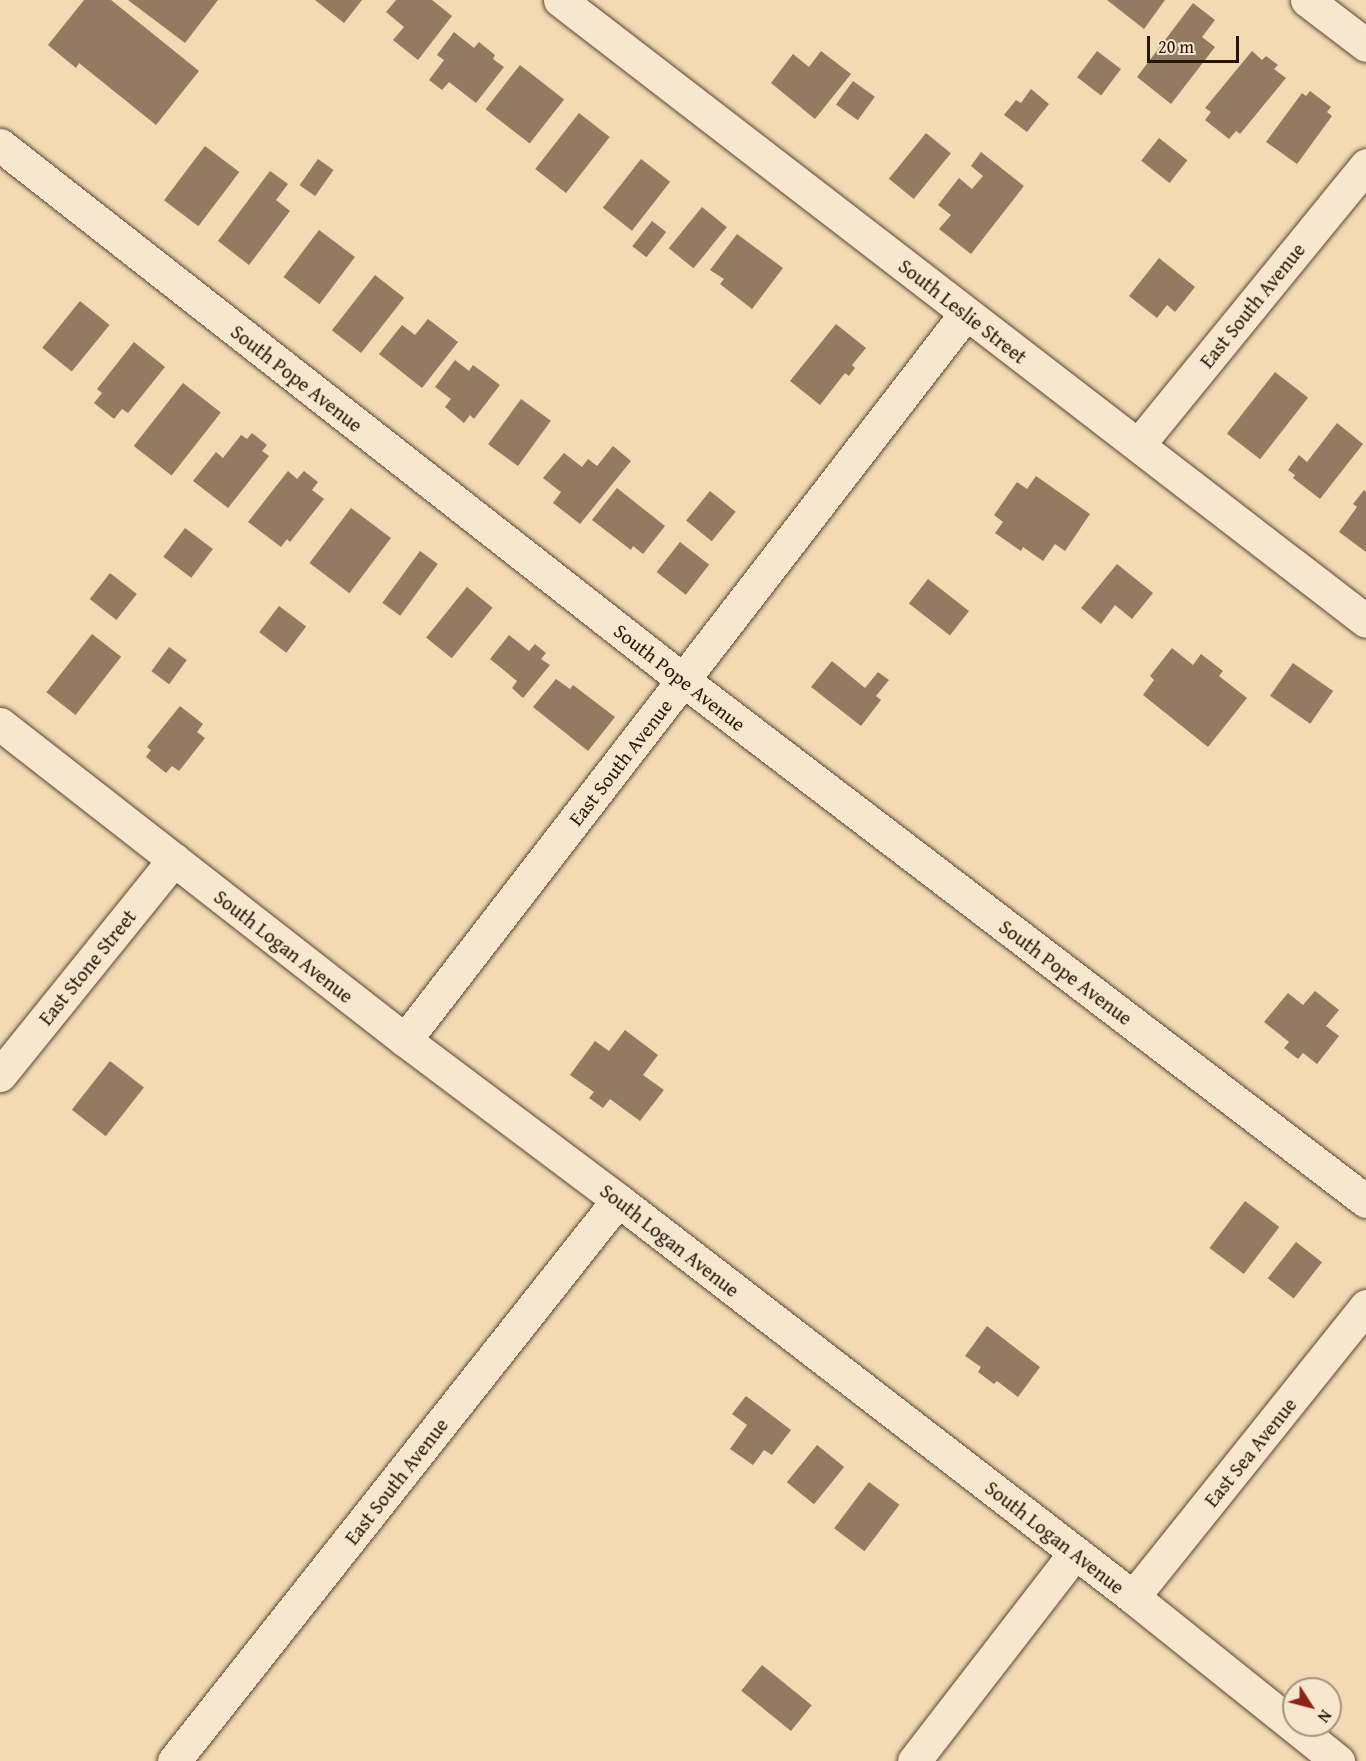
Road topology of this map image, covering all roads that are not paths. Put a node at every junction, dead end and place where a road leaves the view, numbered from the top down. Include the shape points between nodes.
1 (560, 0) edge
2 (1307, 0) edge
3 (1366, 45) edge
4 (0, 145) edge
5 (1366, 165) edge
6 (966, 313) junction
7 (1137, 445) junction
8 (1366, 621) edge
9 (683, 680) junction
10 (0, 724) edge
11 (174, 860) junction
12 (405, 1040) junction
13 (0, 1075) edge
14 (618, 1200) junction
15 (1366, 1202) edge
16 (1366, 1306) edge
17 (1075, 1553) junction
18 (1133, 1597) junction
19 (174, 1761) edge
20 (914, 1761) edge
21 (1338, 1761) edge

1 - 6 street, South Leslie Street
2 - 3 street
4 - 9 street, South Pope Avenue
5 - 7 street, East South Avenue
6 - 7 street, South Leslie Street
6 - 9 street, East South Avenue
7 - 8 street, South Leslie Street
9 - 12 street, East South Avenue
9 - 15 street, South Pope Avenue
10 - 11 street, South Logan Avenue
11 - 12 street, South Logan Avenue
11 - 13 street, East Stone Street
12 - 14 street, South Logan Avenue
14 - 17 street, South Logan Avenue
14 - 19 street, East South Avenue
16 - 18 street, East Sea Avenue
17 - 18 street, South Logan Avenue
17 - 20 street
18 - 21 street, South Logan Avenue

